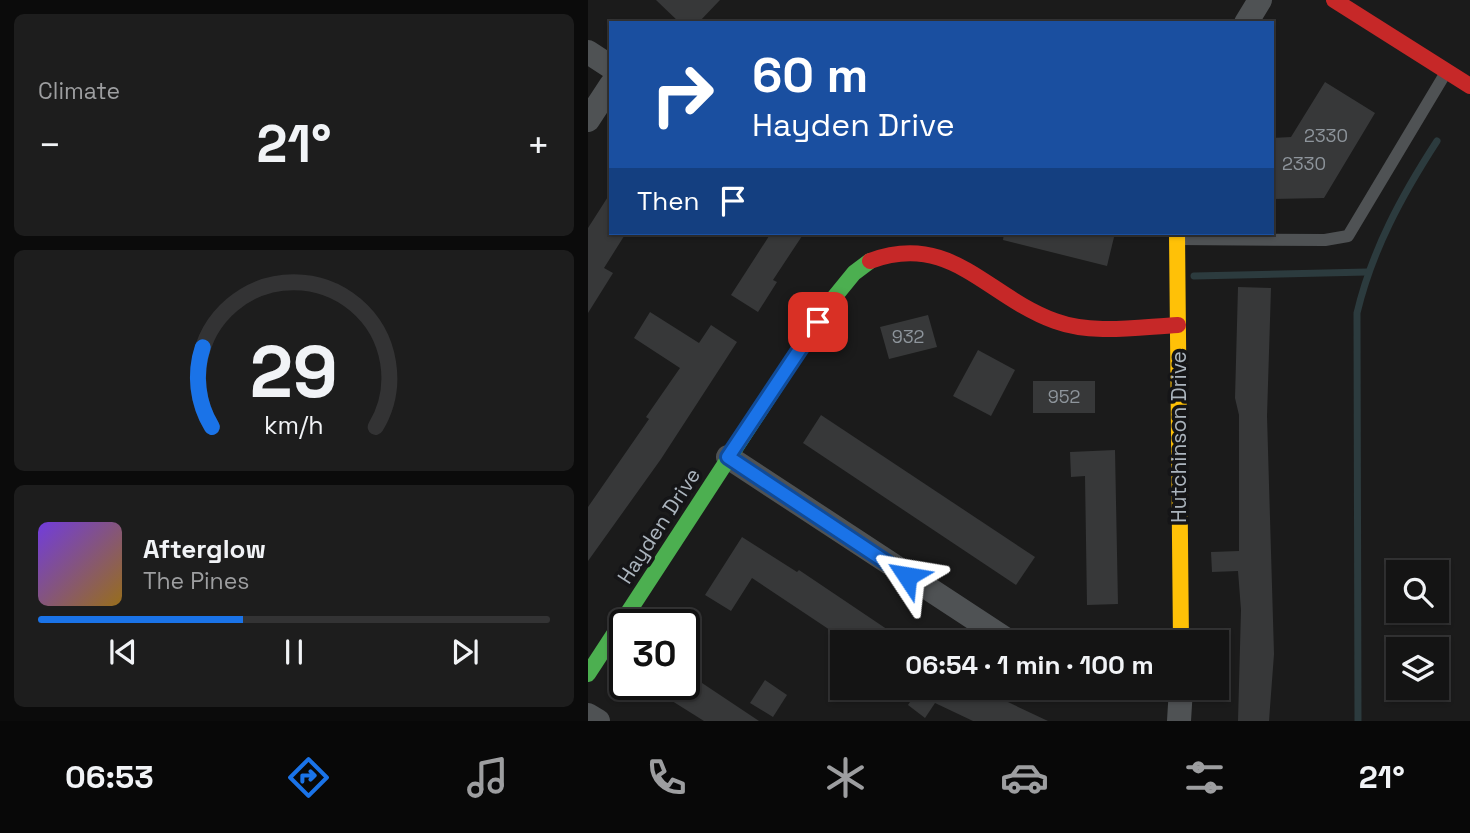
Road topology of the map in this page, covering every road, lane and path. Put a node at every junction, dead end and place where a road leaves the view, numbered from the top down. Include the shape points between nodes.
1 (1260, 0) edge
2 (1334, 0) edge
3 (1247, 21) edge
4 (588, 52) edge
5 (609, 65) edge
6 (1447, 72) junction
7 (1470, 86) edge
8 (609, 88) edge
9 (588, 120) edge
10 (1177, 236) edge
11 (892, 243) edge
12 (1178, 325) junction
13 (728, 457) junction
14 (992, 630) edge
15 (1181, 630) edge
16 (588, 674) edge
17 (1180, 700) edge
18 (588, 715) edge
19 (598, 721) edge
20 (1179, 721) edge

1 - 3 street
2 - 6 street
4 - 5 street
6 - 7 street
6 - 10 lane via 1348,236 1325,240
8 - 9 street
10 - 12 street, Hutchinson Drive
11 - 12 street, Hayden Drive via 955,262 1057,321 1084,327
11 - 13 street, Hayden Drive via 832,300
12 - 15 street, Hutchinson Drive
13 - 14 street
13 - 16 street, Hayden Drive
17 - 20 street
18 - 19 street

